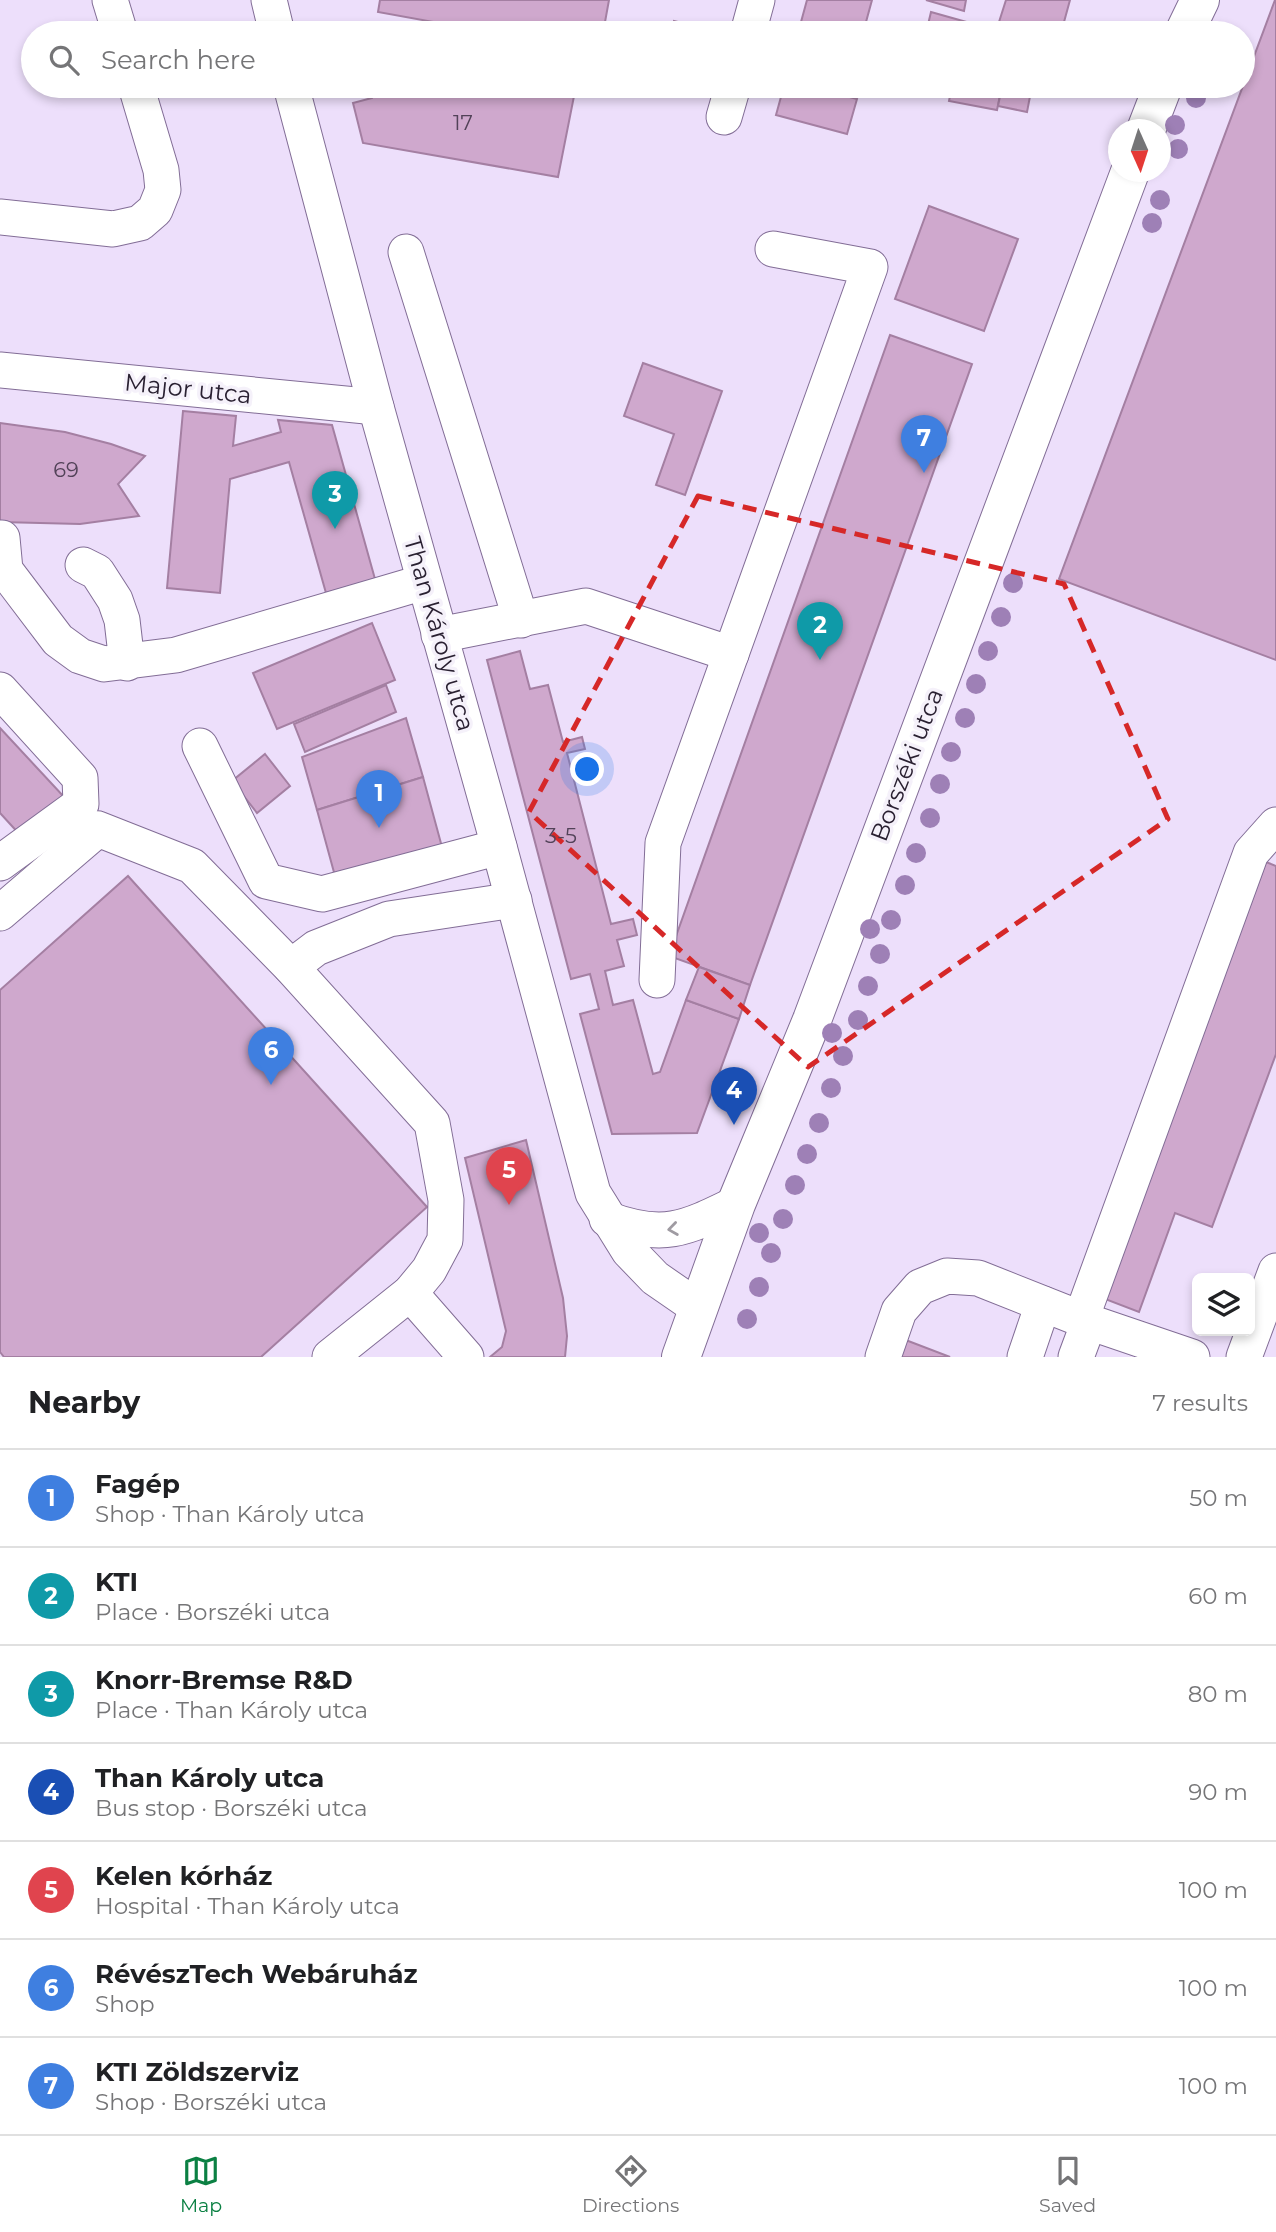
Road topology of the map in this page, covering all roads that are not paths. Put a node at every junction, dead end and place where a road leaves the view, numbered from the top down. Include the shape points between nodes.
1 (110, 0) edge
2 (269, 0) edge
3 (757, 0) edge
4 (1200, 0) edge
5 (116, 21) edge
6 (274, 21) edge
7 (751, 21) edge
8 (1190, 21) edge
9 (140, 98) edge
10 (294, 98) edge
11 (1158, 98) edge
12 (1150, 119) edge
13 (1126, 182) edge
14 (0, 217) edge
15 (773, 249) dead end
16 (406, 252) dead end
17 (0, 370) edge
18 (376, 407) junction
19 (2, 538) dead end
20 (83, 565) dead end
21 (424, 582) junction
22 (11, 604) edge
23 (521, 620) junction
24 (439, 635) junction
25 (731, 654) junction
26 (127, 663) junction
27 (0, 690) edge
28 (200, 746) dead end
29 (89, 817) junction
30 (1276, 825) edge
31 (499, 848) junction
32 (0, 863) edge
33 (514, 900) junction
34 (0, 913) edge
35 (292, 967) junction
36 (657, 980) dead end
37 (736, 1203) junction
38 (607, 1219) junction
39 (1276, 1271) edge
40 (410, 1293) junction
41 (1043, 1304) junction
42 (697, 1307) junction
43 (1085, 1321) junction
44 (330, 1357) edge
45 (466, 1357) edge
46 (681, 1357) edge
47 (883, 1357) edge
48 (1025, 1357) edge
49 (1076, 1357) edge
50 (1192, 1357) edge
51 (1244, 1357) edge

1 - 5 street
2 - 6 street
3 - 7 street
4 - 8 main road
9 - 14 street via 161,170 163,190 155,210 139,223 113,229
10 - 18 street, Than Károly utca
11 - 12 main road
13 - 37 main road, Borszéki utca via 812,1020
15 - 25 street via 870,267
16 - 23 street
17 - 18 street, Major utca
18 - 21 street, Than Károly utca
19 - 22 street
20 - 26 street via 97,572 115,600
21 - 24 street, Than Károly utca
21 - 26 street via 176,655
22 - 26 street via 80,656 104,664
23 - 24 street
23 - 25 street via 586,606
24 - 31 street, Than Károly utca
25 - 36 street via 663,843
27 - 29 street via 80,778
28 - 31 street via 266,881 322,894
29 - 32 street
29 - 34 street
29 - 35 street via 192,866
30 - 43 street via 1251,853
31 - 33 street, Than Károly utca
33 - 35 street via 389,919 316,948
33 - 38 street, Than Károly utca via 593,1193
35 - 40 street via 432,1123 446,1200 445,1240
37 -> 38 street via 687,1227 659,1231
37 - 42 main road, Borszéki utca
38 - 42 street, Than Károly utca via 655,1278
39 - 51 street
40 - 44 street
40 - 45 street
41 - 43 street
41 - 47 street via 978,1278 947,1276 920,1287 899,1311
41 - 48 street
42 - 46 main road, Borszéki utca
43 - 49 street
43 - 50 street

